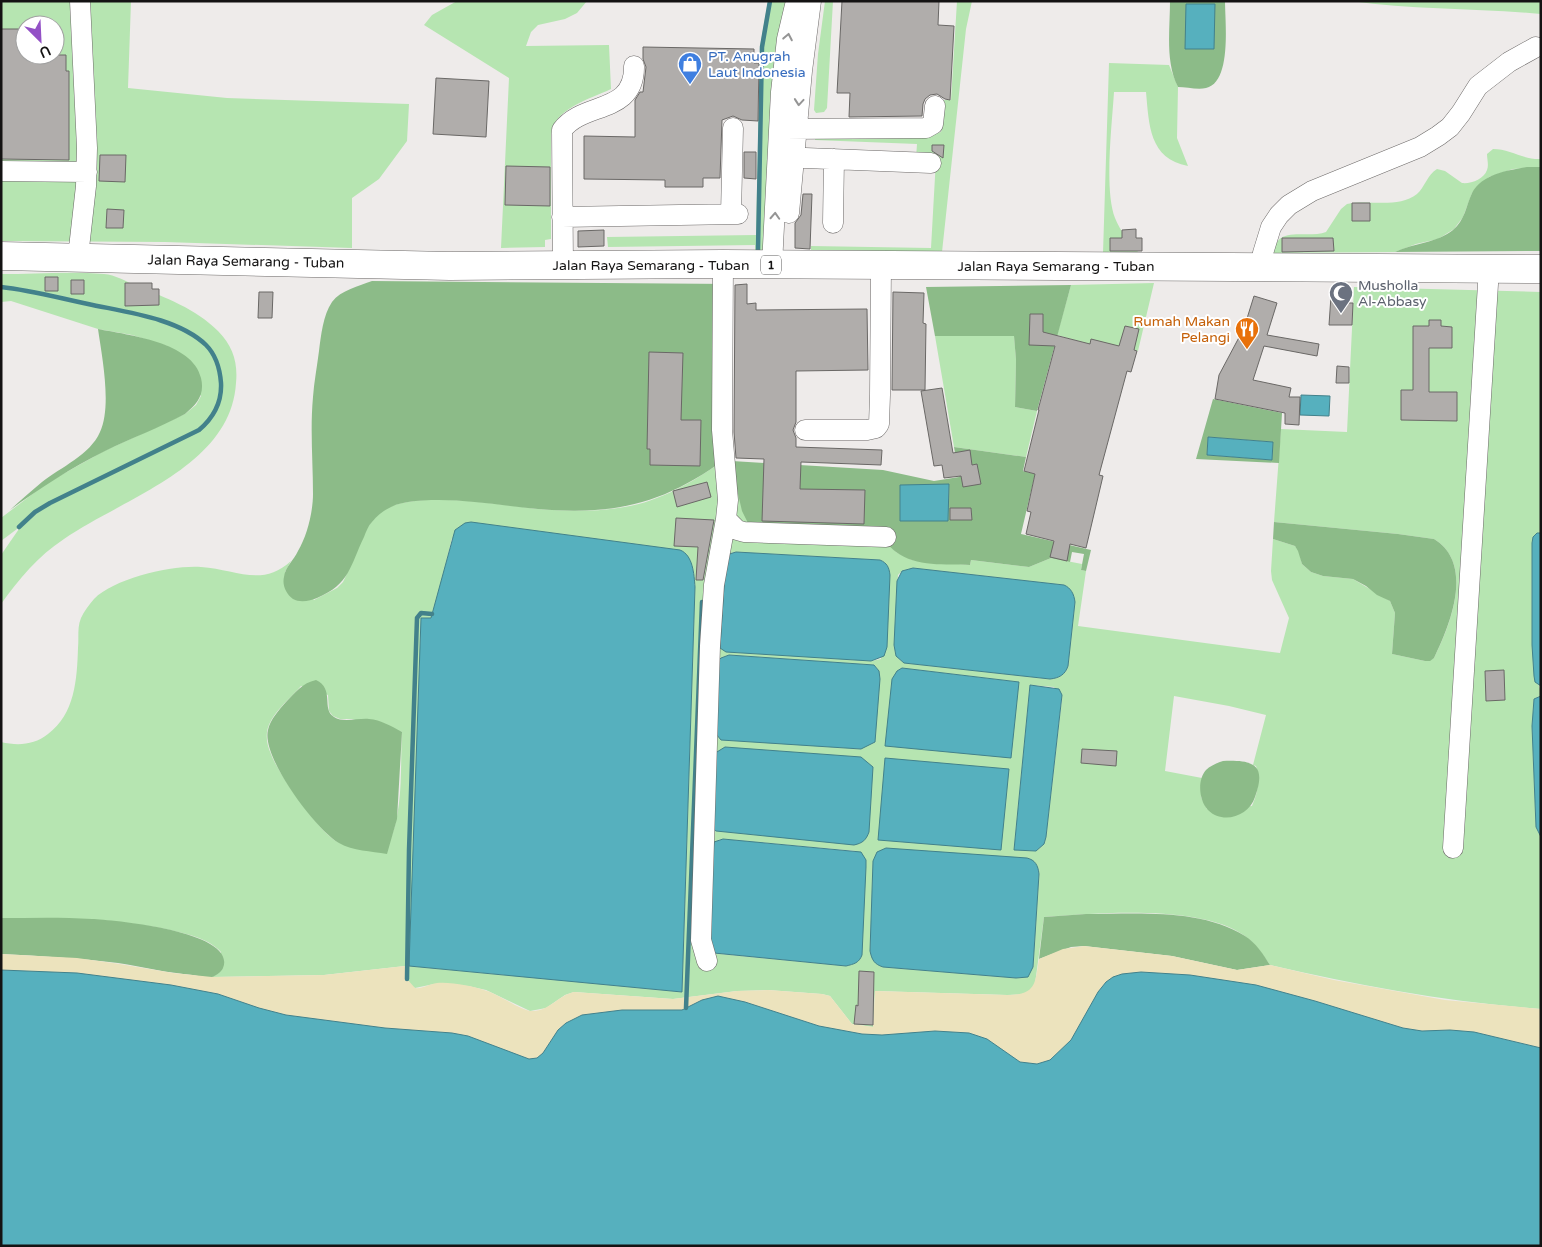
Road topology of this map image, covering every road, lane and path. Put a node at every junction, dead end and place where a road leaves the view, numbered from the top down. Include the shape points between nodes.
1 (80, 1) edge
2 (796, 1) edge
3 (812, 1) edge
4 (1536, 46) dead end
5 (634, 66) dead end
6 (935, 106) dead end
7 (733, 128) dead end
8 (788, 128) junction
9 (786, 157) junction
10 (834, 159) junction
11 (931, 163) dead end
12 (1, 171) edge
13 (87, 172) junction
14 (562, 217) junction
15 (833, 224) dead end
16 (1, 256) edge
17 (78, 257) junction
18 (723, 264) junction
19 (779, 265) junction
20 (881, 265) junction
21 (562, 266) junction
22 (1260, 267) junction
23 (1489, 268) junction
24 (1541, 269) edge
25 (805, 430) dead end
26 (726, 519) junction
27 (886, 537) dead end
28 (1453, 848) dead end
29 (707, 961) dead end

1 - 13 lane
8 -> 2 lane via 783,67
3 -> 8 lane
4 - 22 lane via 1478,86 1461,113 1438,136 1420,147 1312,191 1289,205 1271,227
5 - 14 lane via 632,85 624,95 569,123 562,130
6 - 8 lane via 933,124 926,128
7 - 14 lane via 734,214
8 - 9 lane
9 - 10 lane
9 - 19 lane
10 - 11 lane
10 - 15 lane
12 - 13 lane
13 - 17 lane
14 - 21 lane
16 - 17 highway, Jalan Raya Semarang - Tuban / 1
17 - 21 highway, Jalan Raya Semarang - Tuban / 1
18 - 19 highway, Jalan Raya Semarang - Tuban / 1
18 - 21 highway, Jalan Raya Semarang - Tuban / 1
18 - 26 lane via 722,412 728,500
19 - 20 highway, Jalan Raya Semarang - Tuban / 1
20 - 22 highway, Jalan Raya Semarang - Tuban / 1
20 - 25 lane via 879,424 867,430
22 - 23 highway, Jalan Raya Semarang - Tuban / 1
23 - 24 highway, Jalan Raya Semarang - Tuban / 1
23 - 28 lane
26 - 27 lane via 744,532
26 - 29 lane via 714,584 710,646 701,940

